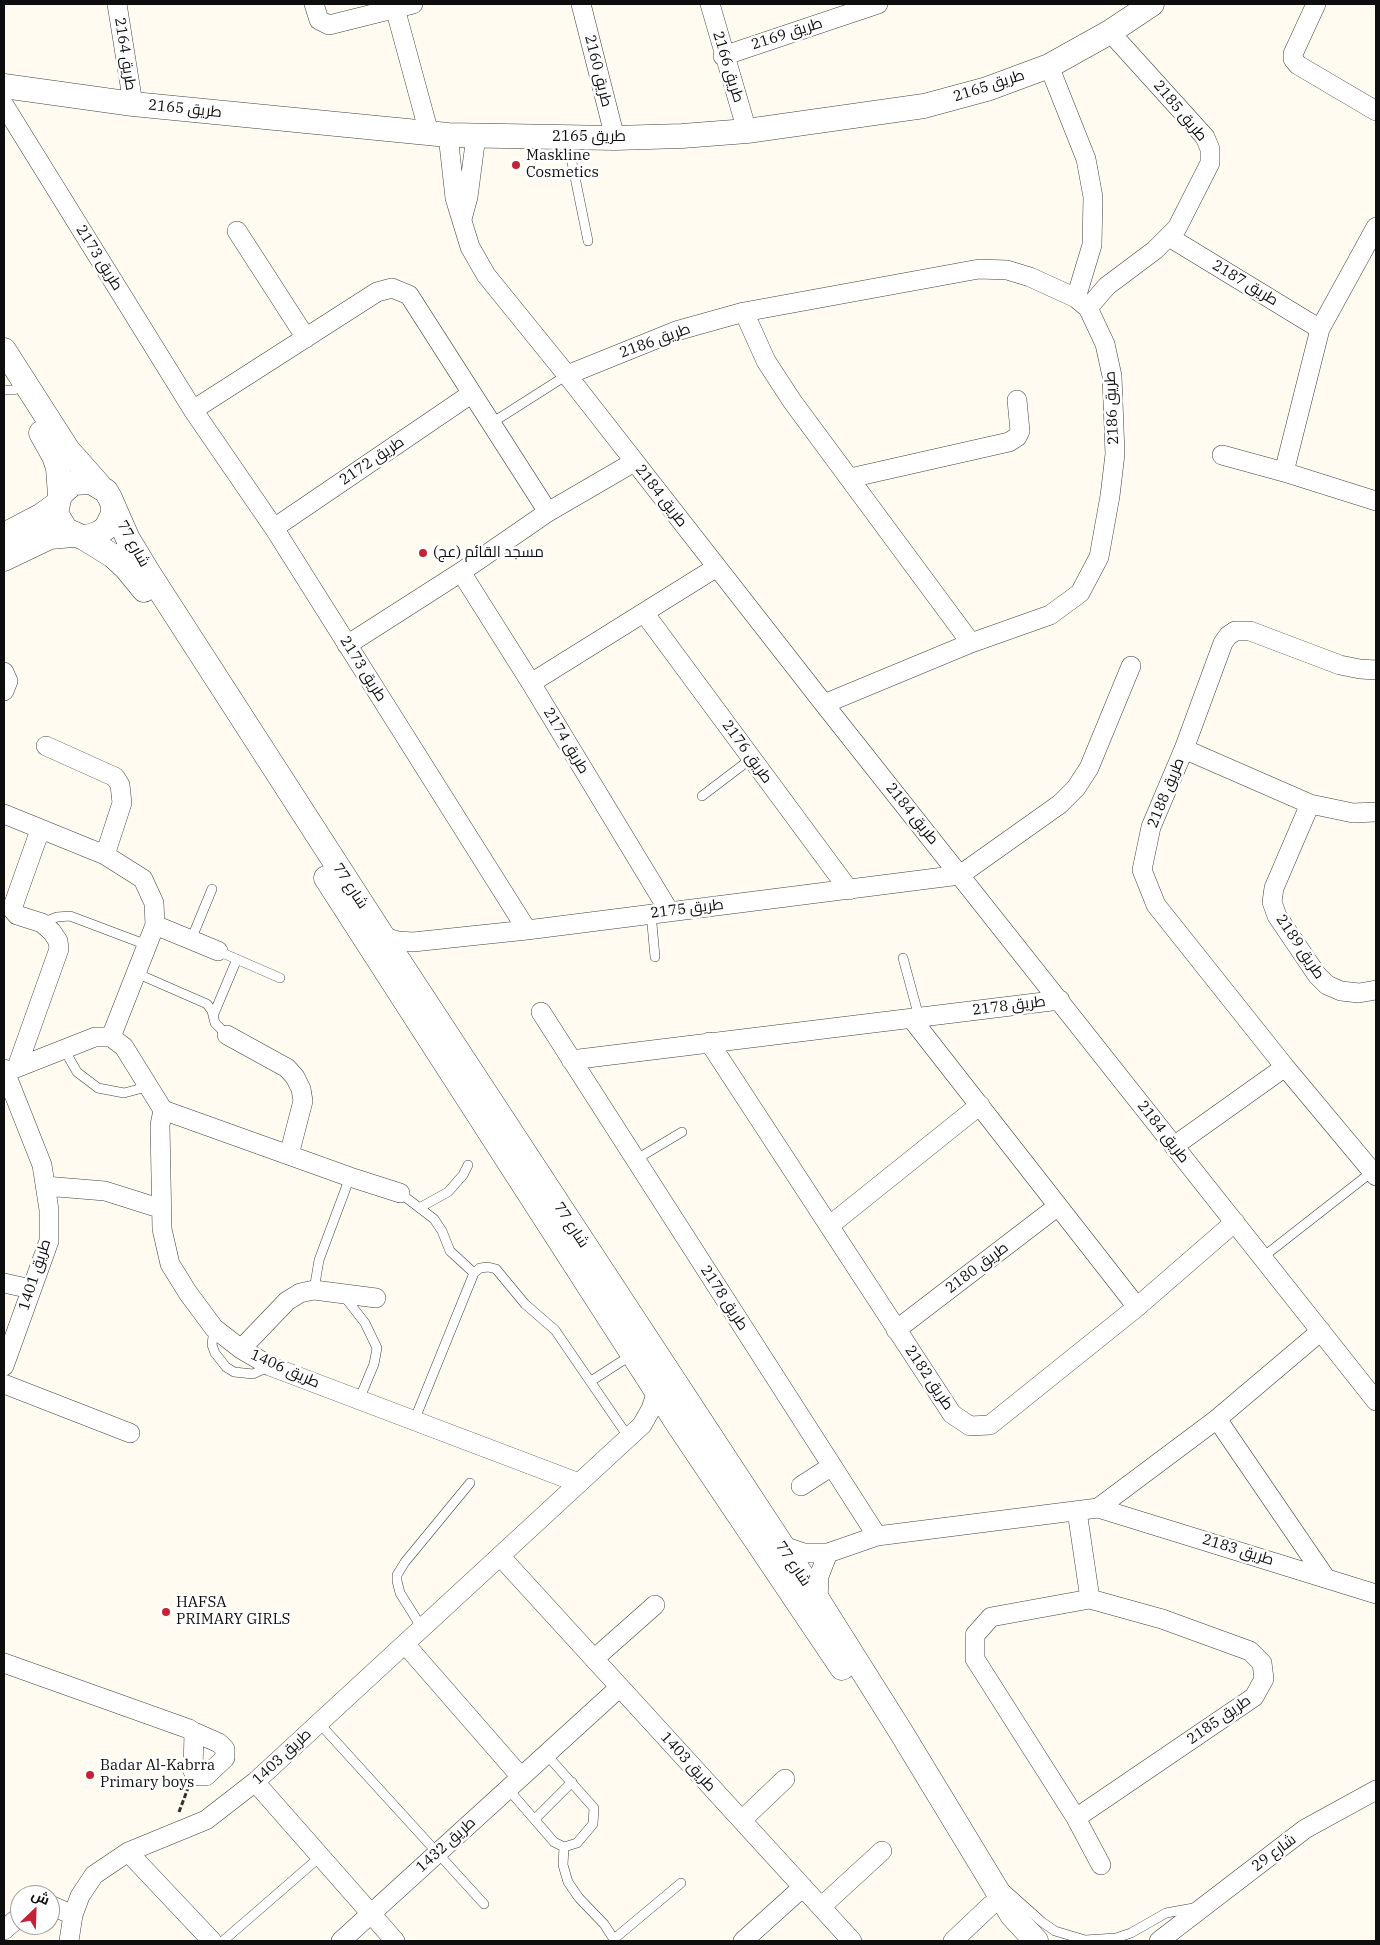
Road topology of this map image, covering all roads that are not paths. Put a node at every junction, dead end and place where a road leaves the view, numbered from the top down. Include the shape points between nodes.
1 (117, 4) edge
2 (314, 4) edge
3 (581, 4) edge
4 (710, 4) edge
5 (878, 4) edge
6 (1152, 4) edge
7 (1316, 4) edge
8 (404, 6) edge
9 (1110, 32) junction
10 (723, 56) junction
11 (1049, 66) junction
12 (4, 86) edge
13 (133, 104) junction
14 (4, 105) edge
15 (1376, 111) edge
16 (747, 131) junction
17 (438, 134) junction
18 (476, 136) junction
19 (566, 137) junction
20 (615, 138) junction
21 (462, 219) junction
22 (1376, 227) edge
23 (237, 231) dead end
24 (1170, 237) junction
25 (588, 241) dead end
26 (1082, 303) junction
27 (744, 312) junction
28 (1320, 329) junction
29 (306, 338) junction
30 (4, 350) edge
31 (567, 375) junction
32 (7, 385) edge
33 (471, 394) junction
34 (1017, 400) dead end
35 (194, 410) junction
36 (490, 424) junction
37 (1222, 455) dead end
38 (634, 462) junction
39 (1284, 472) junction
40 (850, 478) junction
41 (99, 485) junction
42 (58, 499) junction
43 (1376, 501) edge
44 (113, 505) junction
45 (548, 512) junction
46 (274, 528) junction
47 (4, 535) edge
48 (78, 536) junction
49 (4, 559) edge
50 (717, 567) junction
51 (461, 572) junction
52 (644, 614) junction
53 (971, 643) junction
54 (347, 644) junction
55 (1131, 666) dead end
56 (1376, 670) edge
57 (4, 672) edge
58 (531, 683) junction
59 (4, 691) edge
60 (824, 704) junction
61 (46, 746) dead end
62 (1184, 749) junction
63 (752, 758) junction
64 (702, 796) dead end
65 (1310, 804) junction
66 (1376, 812) edge
67 (4, 814) edge
68 (40, 830) junction
69 (104, 855) junction
70 (960, 875) junction
71 (212, 889) dead end
72 (849, 890) junction
73 (660, 912) junction
74 (42, 923) junction
75 (155, 925) junction
76 (528, 930) junction
77 (383, 937) junction
78 (191, 940) junction
79 (413, 942) junction
80 (147, 945) junction
81 (218, 951) joint
82 (655, 957) dead end
83 (904, 958) dead end
84 (236, 959) junction
85 (402, 966) junction
86 (136, 974) junction
87 (280, 978) dead end
88 (1376, 990) edge
89 (1060, 1000) junction
90 (541, 1012) dead end
91 (213, 1016) junction
92 (915, 1018) junction
93 (226, 1036) joint
94 (111, 1037) junction
95 (709, 1042) junction
96 (64, 1049) junction
97 (571, 1060) junction
98 (1285, 1068) junction
99 (9, 1069) edge
100 (150, 1086) junction
101 (980, 1105) junction
102 (163, 1110) junction
103 (682, 1132) dead end
104 (1174, 1146) junction
105 (289, 1155) junction
106 (635, 1160) junction
107 (468, 1165) dead end
108 (1375, 1172) edge
109 (350, 1177) junction
110 (45, 1186) junction
111 (400, 1193) joint
112 (1058, 1206) junction
113 (420, 1207) junction
114 (162, 1209) junction
115 (1235, 1222) junction
116 (828, 1226) junction
117 (1263, 1257) junction
118 (474, 1273) junction
119 (4, 1282) edge
120 (31, 1290) junction
121 (314, 1290) junction
122 (343, 1295) junction
123 (376, 1298) dead end
124 (1137, 1308) junction
125 (214, 1328) junction
126 (896, 1330) junction
127 (1321, 1332) junction
128 (241, 1349) junction
129 (633, 1354) junction
130 (4, 1366) edge
131 (270, 1366) junction
132 (591, 1381) junction
133 (4, 1384) edge
134 (656, 1391) junction
135 (360, 1400) junction
136 (1376, 1401) edge
137 (1217, 1419) junction
138 (414, 1421) junction
139 (679, 1426) junction
140 (635, 1431) junction
141 (130, 1433) dead end
142 (832, 1466) junction
143 (470, 1483) dead end
144 (579, 1483) junction
145 (801, 1486) dead end
146 (1098, 1508) junction
147 (1077, 1511) junction
148 (877, 1536) junction
149 (780, 1546) junction
150 (828, 1553) junction
151 (500, 1556) junction
152 (1324, 1577) junction
153 (1376, 1594) edge
154 (1090, 1599) junction
155 (818, 1600) junction
156 (655, 1606) dead end
157 (422, 1628) junction
158 (405, 1644) junction
159 (594, 1659) junction
160 (4, 1663) edge
161 (620, 1687) junction
162 (319, 1723) junction
163 (194, 1732) junction
164 (546, 1754) junction
165 (785, 1779) dead end
166 (255, 1782) junction
167 (572, 1782) junction
168 (515, 1783) junction
169 (1376, 1790) edge
170 (1076, 1818) junction
171 (534, 1819) junction
172 (742, 1820) junction
173 (564, 1847) junction
174 (882, 1851) dead end
175 (128, 1852) junction
176 (438, 1853) junction
177 (321, 1856) junction
178 (1101, 1866) dead end
179 (991, 1880) junction
180 (681, 1883) dead end
181 (803, 1887) junction
182 (484, 1904) dead end
183 (992, 1905) junction
184 (821, 1907) junction
185 (1202, 1907) junction
186 (60, 1909) edge
187 (371, 1914) junction
188 (73, 1915) junction
189 (1180, 1926) junction
190 (614, 1940) edge
191 (69, 1941) edge
192 (212, 1941) edge
193 (223, 1941) edge
194 (341, 1941) edge
195 (395, 1941) edge
196 (743, 1941) edge
197 (852, 1941) edge
198 (953, 1941) edge
199 (1012, 1941) edge
200 (1036, 1941) edge
201 (1159, 1941) edge
202 (1167, 1941) edge

1 - 13 street, طريق 2164
2 - 8 street via 323,24 336,24
3 - 20 street, طريق 2160
4 - 10 street, طريق 2166
5 - 10 street, طريق 2169
6 - 9 street, طريق 2165
7 - 15 street via 1293,59
8 - 17 street, طريق 2184
9 - 11 street, طريق 2165
9 - 24 street, طريق 2185 via 1204,137 1210,149 1210,163 1203,180
10 - 16 street, طريق 2166
11 - 16 street, طريق 2165 via 988,89 924,106
11 - 26 street via 1086,159 1093,197 1092,245
12 - 13 street, طريق 2165
13 - 17 street, طريق 2165
14 - 35 street, طريق 2173
16 - 20 street, طريق 2165
17 - 18 street, طريق 2165
17 - 21 street, طريق 2184
18 - 19 street, طريق 2165
18 - 21 street
19 - 20 street, طريق 2165
19 - 25 lane
21 - 31 street, طريق 2184 via 470,247 486,275
22 - 28 street
23 - 29 street
24 - 26 street, طريق 2185
24 - 28 street, طريق 2187
26 - 27 street, طريق 2186 via 1046,283 1007,270 979,269
26 - 53 street, طريق 2186 via 1105,344 1112,376 1114,454 1099,557 1080,593 1050,614
27 - 31 street, طريق 2186 via 676,331
27 - 40 street via 777,380
28 - 39 street
29 - 33 street via 376,292 392,288 409,295
29 - 35 street
30 - 41 street via 68,450
31 - 36 lane
31 - 38 street, طريق 2184
32 - 42 street via 54,456 58,468
33 - 36 street
33 - 46 street, طريق 2172
34 - 40 street via 1020,431 1009,442
35 - 46 street, طريق 2173
36 - 45 street
37 - 39 street
38 - 45 street
38 - 50 street, طريق 2184
39 - 43 street
40 - 53 street
41 - 42 street via 82,481 66,488
41 - 44 street
42 - 47 street via 42,516
42 - 48 street via 60,522
44 - 48 street via 113,514 106,528 99,534
44 - 77 street, شارع 77 via 142,564
45 - 51 street
46 - 54 street, طريق 2173
48 - 49 street via 50,537
48 - 129 street, شارع 77 via 113,556 138,581 376,958
50 - 52 street
50 - 60 street, طريق 2184
51 - 54 street
51 - 58 street, طريق 2174
52 - 58 street
52 - 63 street, طريق 2176
53 - 60 street, طريق 2186
54 - 76 street, طريق 2173
55 - 70 street via 1088,768 1076,788 1060,804
56 - 62 street, طريق 2188 via 1340,665 1250,631 1235,631 1223,644
57 - 59 street via 8,681
58 - 73 street, طريق 2174
60 - 70 street, طريق 2184
61 - 69 street via 115,777 120,785 122,803
62 - 65 street
62 - 98 street, طريق 2188 via 1151,827 1142,870 1156,905
63 - 64 lane
63 - 72 street, طريق 2176
65 - 66 street via 1353,813
65 - 88 street, طريق 2189 via 1274,888 1272,902 1277,916 1327,985 1359,993
67 - 68 street
68 - 69 street
68 - 74 street via 12,909 17,915
69 - 75 street via 143,879 154,904
70 - 72 street, طريق 2175
70 - 89 street, طريق 2184
71 - 78 lane
72 - 73 street, طريق 2175
73 - 76 street, طريق 2175
73 - 82 lane
74 - 80 lane via 70,916
74 - 99 street via 55,936 59,949
75 - 78 street
75 - 80 street
76 - 79 street, طريق 2175
77 - 79 street, طريق 2175
77 - 85 street, شارع 77
78 - 81 street
79 - 85 street
80 - 86 street
81 - 84 lane
83 - 92 lane
84 - 87 lane
84 - 91 lane
85 - 149 street, شارع 77
86 - 91 lane via 207,1004
86 - 94 street
89 - 92 street, طريق 2178
89 - 104 street, طريق 2184
90 - 97 street, طريق 2178
91 - 93 lane
92 - 95 street, طريق 2178
92 - 101 street
93 - 105 street via 286,1068 301,1089 304,1101
94 - 96 street via 95,1036
94 - 100 street via 124,1047
95 - 97 street, طريق 2178
95 - 116 street, طريق 2182
96 - 99 street
96 - 100 lane via 77,1072 98,1088 124,1093
97 - 106 street, طريق 2178
98 - 104 street
98 - 108 street, طريق 2188
99 - 110 street, طريق 1401 via 42,1165
100 - 102 street
101 - 112 street
101 - 116 street
102 - 105 street
102 - 114 street, طريق 1406 via 160,1125
103 - 106 lane
104 - 115 street, طريق 2184
105 - 109 street
106 - 142 street, طريق 2178
107 - 113 lane via 448,1192
108 - 117 lane
109 - 111 street
109 - 121 lane via 318,1260
110 - 114 street via 105,1191
110 - 120 street, طريق 1401 via 49,1241
111 - 113 lane
112 - 124 street
112 - 126 street, طريق 2180
113 - 118 lane via 438,1225 453,1256
114 - 125 street, طريق 1406 via 162,1229 170,1264
115 - 117 street, طريق 2184
115 - 124 street, طريق 2182
116 - 126 street, طريق 2182
117 - 127 street, طريق 2184
118 - 132 lane via 488,1266 496,1269 526,1304 555,1330
118 - 138 lane
119 - 120 street
120 - 130 street, طريق 1401
121 - 122 street
121 - 128 street via 300,1293 288,1301
122 - 123 street
122 - 135 lane via 366,1323 377,1348
124 - 126 street, طريق 2182 via 990,1425 970,1426 952,1414
125 - 128 street, طريق 1406
125 - 131 lane via 212,1345 226,1368 254,1374
127 - 136 street, طريق 2184
127 - 137 street, طريق 2183
128 - 131 street, طريق 1406
129 - 132 lane
129 - 134 street, شارع 77
131 - 135 street, طريق 1406
132 - 140 lane
133 - 141 street
134 - 139 street, شارع 77
134 - 140 street, طريق 1403 via 651,1409
135 - 138 street, طريق 1406
137 - 146 street, طريق 2183
137 - 152 street
138 - 144 street, طريق 1406
139 - 140 street via 660,1423
139 - 183 street, شارع 77 via 891,1740
140 - 144 street, طريق 1403
142 - 145 street
142 - 148 street, طريق 2178
143 - 157 lane via 397,1575 400,1593
144 - 151 street, طريق 1403
146 - 147 street, طريق 2183
146 - 152 street, طريق 2183
147 - 148 street, طريق 2183
147 - 154 street
148 - 150 street, طريق 2183
149 - 150 street, طريق 2183
149 - 155 street, شارع 77
150 - 155 street via 819,1576
151 - 157 street, طريق 1403
151 - 159 street, طريق 1403
152 - 153 street, طريق 2183
154 - 170 street, طريق 2185 via 990,1617 975,1635 975,1660
154 - 170 street, طريق 2185 via 1171,1622 1250,1651 1262,1663 1264,1679 1254,1697
155 - 179 street, شارع 77
156 - 159 street
157 - 158 street, طريق 1403
158 - 162 street, طريق 1403
158 - 168 street
159 - 161 street, طريق 1403
160 - 163 street
161 - 164 street, طريق 1432
161 - 172 street, طريق 1403
162 - 166 street, طريق 1403
162 - 176 lane
163 - 163 street via 193,1772 206,1776 223,1762 226,1754 223,1746
164 - 167 lane
164 - 168 street, طريق 1432
165 - 172 street
166 - 175 street, طريق 1403 via 206,1820
166 - 177 street
167 - 171 lane
167 - 173 lane via 591,1803 595,1819 577,1843
168 - 171 lane
168 - 176 street, طريق 1432
169 - 185 street, شارع 29 via 1305,1829
170 - 178 street, طريق 2185
171 - 173 lane via 554,1842
172 - 181 street, طريق 1403
173 - 190 lane via 562,1865 568,1882
174 - 184 street
175 - 188 street, طريق 1403 via 94,1875 80,1896
175 - 192 street
176 - 182 lane
176 - 187 street, طريق 1432
177 - 187 street
177 - 193 lane
179 - 185 lane via 1013,1894 1056,1931 1085,1940 1116,1938 1166,1913
179 - 200 street, شارع 77 via 1012,1915
180 - 190 lane
181 - 184 street, طريق 1403
181 - 196 street
183 - 198 street
183 - 199 street, شارع 77
184 - 197 street, طريق 1403
185 - 189 street, شارع 29
186 - 188 street
187 - 194 street, طريق 1432
187 - 195 street
188 - 191 street, طريق 1403
189 - 201 street, شارع 29
189 - 202 street, شارع 29

